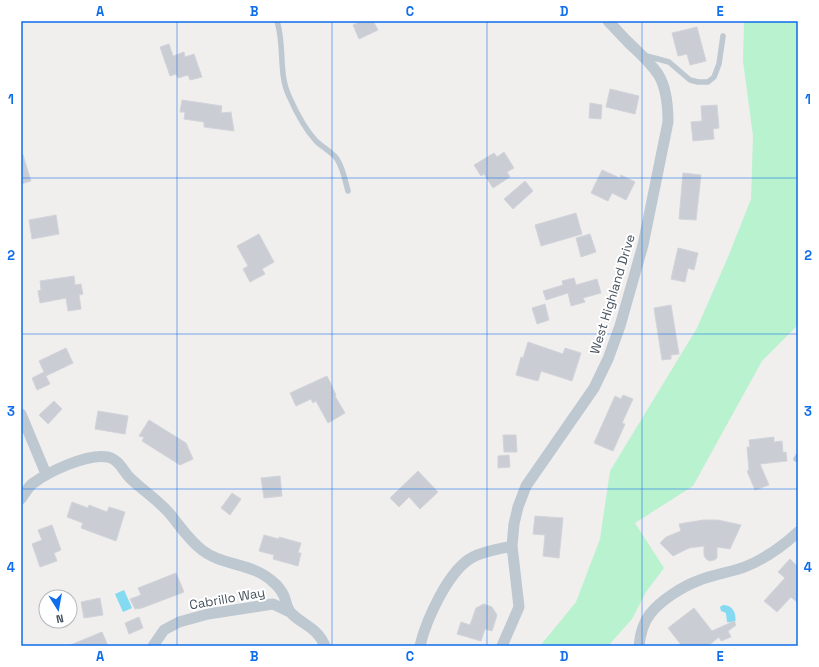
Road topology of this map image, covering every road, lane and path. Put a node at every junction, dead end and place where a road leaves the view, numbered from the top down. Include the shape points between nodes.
1 (277, 21) edge
2 (608, 21) edge
3 (723, 36) dead end
4 (642, 55) junction
5 (348, 191) dead end
6 (21, 414) edge
7 (46, 474) junction
8 (21, 499) edge
9 (798, 532) edge
10 (512, 546) junction
11 (290, 612) junction
12 (154, 646) edge
13 (325, 646) edge
14 (420, 646) edge
15 (502, 646) edge
16 (639, 646) edge

1 - 5 lane via 281,32 283,78 288,95 305,128 336,158
2 - 4 street, West Highland Drive
3 - 4 lane via 719,64 714,77 708,82 690,80 669,62
4 - 10 street, West Highland Drive via 658,75 668,109 668,122 643,245 608,359 594,388 526,486 514,524
6 - 7 street
7 - 8 street via 30,486
7 - 11 street via 96,457 109,457 120,463 128,476 169,513 186,535 203,551 240,564 273,581 283,594
9 - 16 street via 771,554 754,563 701,579 675,592 649,614
10 - 14 street via 474,557 462,565 431,612
10 - 15 street, West Highland Drive via 519,607
11 - 12 street, Cabrillo Way via 273,604 208,614 179,622 164,630
11 - 13 street via 321,636

